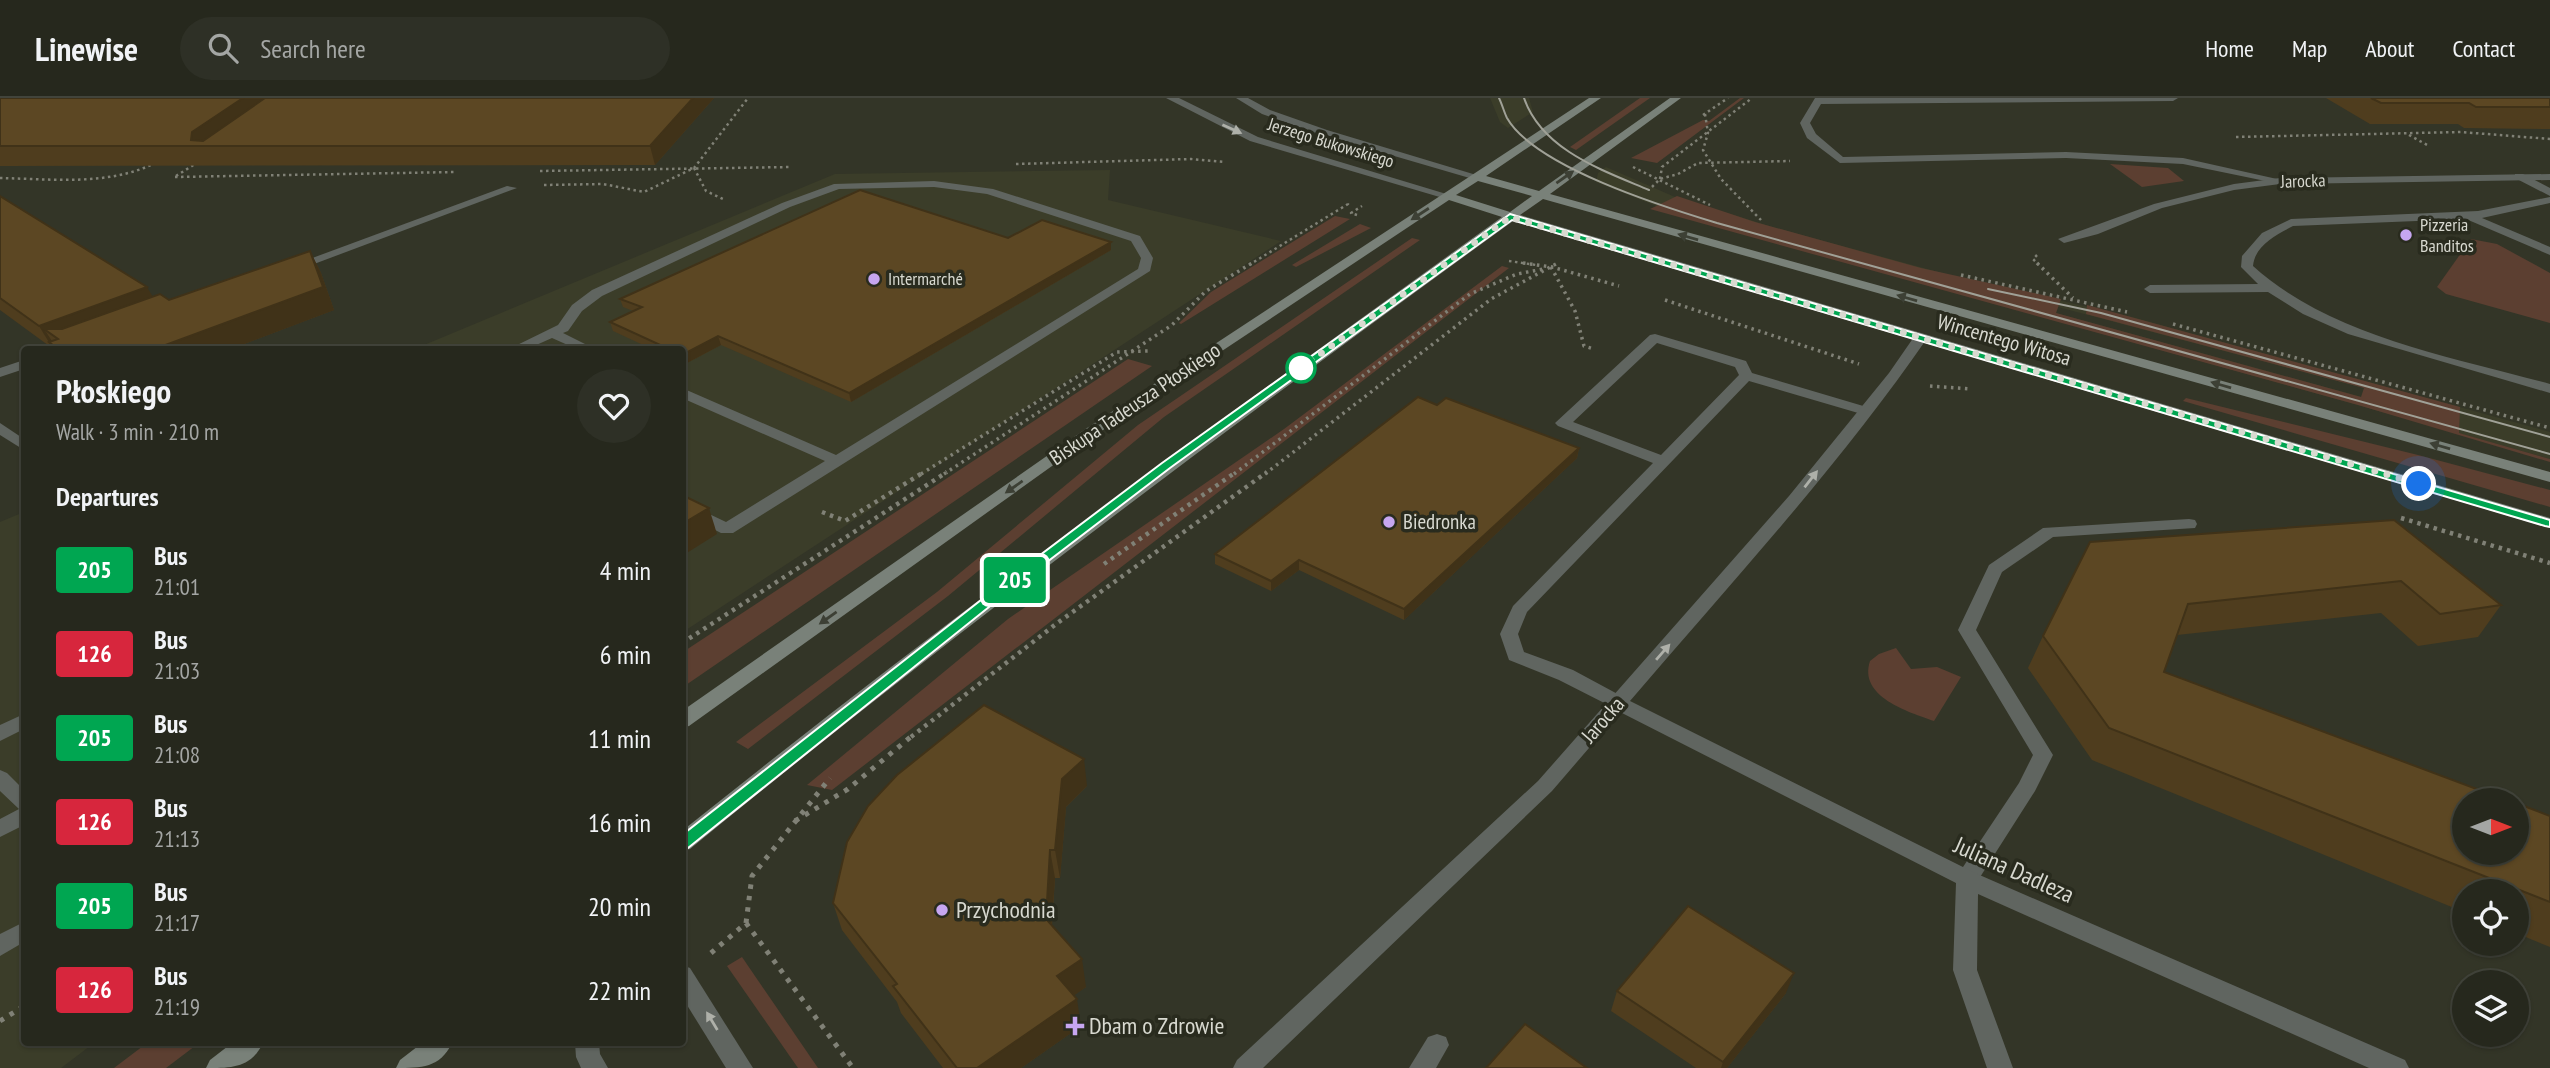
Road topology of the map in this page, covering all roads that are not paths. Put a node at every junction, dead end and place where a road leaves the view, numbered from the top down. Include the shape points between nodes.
1 (1171, 98) edge
2 (1241, 98) edge
3 (1596, 98) edge
4 (1676, 98) edge
5 (2173, 98) edge
6 (1818, 99) edge
7 (2519, 176) junction
8 (1477, 177) junction
9 (2550, 177) edge
10 (2280, 181) junction
11 (511, 188) road end
12 (2550, 193) edge
13 (1541, 194) junction
14 (1447, 196) junction
15 (2550, 200) edge
16 (2466, 215) junction
17 (1510, 217) junction
18 (2064, 239) dead end
19 (2550, 251) edge
20 (285, 270) edge
21 (2270, 288) junction
22 (2150, 289) dead end
23 (552, 333) junction
24 (1921, 337) junction
25 (523, 346) edge
26 (581, 346) edge
27 (21, 365) edge
28 (0, 373) edge
29 (1746, 376) junction
30 (2550, 389) edge
31 (686, 394) edge
32 (1865, 411) junction
33 (0, 428) edge
34 (21, 444) edge
35 (837, 461) junction
36 (1663, 461) junction
37 (2550, 477) edge
38 (686, 508) edge
39 (2550, 523) edge
40 (2189, 524) dead end
41 (1618, 703) junction
42 (686, 718) edge
43 (21, 723) edge
44 (0, 734) edge
45 (0, 778) edge
46 (21, 800) edge
47 (21, 818) edge
48 (0, 829) edge
49 (686, 841) edge
50 (1967, 879) junction
51 (21, 933) edge
52 (0, 946) edge
53 (686, 981) edge
54 (1437, 1045) dead end
55 (247, 1046) edge
56 (435, 1046) edge
57 (587, 1046) edge
58 (219, 1068) edge
59 (409, 1068) edge
60 (595, 1068) edge
61 (740, 1068) edge
62 (1246, 1068) edge
63 (1422, 1068) edge
64 (2000, 1068) edge
65 (2396, 1068) edge

1 -> 14 street, Jerzego Bukowskiego via 1254,139
2 - 8 street, Jerzego Bukowskiego via 1323,132
3 - 8 main road, Biskupa Tadeusza Płoskiego
13 -> 4 main road
5 - 6 street
6 - 10 street via 1805,123 1811,136 1840,160 2092,156 2183,161
7 - 9 street, Jarocka
7 - 10 street, Jarocka
7 - 12 street
8 - 13 main road, Wincentego Witosa
8 - 14 main road, Biskupa Tadeusza Płoskiego
10 - 18 street, Jarocka via 2158,206
11 - 20 street
13 - 17 main road
37 -> 13 main road, Wincentego Witosa
14 - 17 main road, Wincentego Witosa
14 -> 42 main road, Biskupa Tadeusza Płoskiego via 1089,433
15 - 16 street
16 - 19 street
16 - 21 street via 2291,223 2266,236 2248,256 2247,267
17 - 24 main road, Wincentego Witosa
17 - 49 main road via 999,592
21 - 22 street
21 - 30 street via 2320,319
23 - 25 street
23 - 26 street
23 - 35 street via 563,328 597,293 631,275 838,186 934,184 989,191 1136,239 1147,258 1144,271
24 - 32 street, Jarocka
24 - 39 main road, Wincentego Witosa
27 - 28 street
29 - 32 street
29 - 36 street, Juliana Dadleza
29 - 36 street via 1741,364 1655,338 1563,423
31 - 35 street
41 -> 32 street, Jarocka
33 - 34 street
35 - 38 street via 727,529
36 - 41 street, Juliana Dadleza via 1519,610 1509,634 1516,656 1566,675
40 - 50 street via 2049,532 1995,569 1967,630 2043,755
41 - 50 street, Juliana Dadleza
41 - 62 street, Jarocka via 1545,786
43 - 44 street
45 - 46 street
47 - 48 street
50 - 64 street via 1965,970
50 - 65 street, Juliana Dadleza
51 - 52 street
61 -> 53 street
54 - 63 street
55 - 58 main road
56 - 59 main road
57 - 60 street

